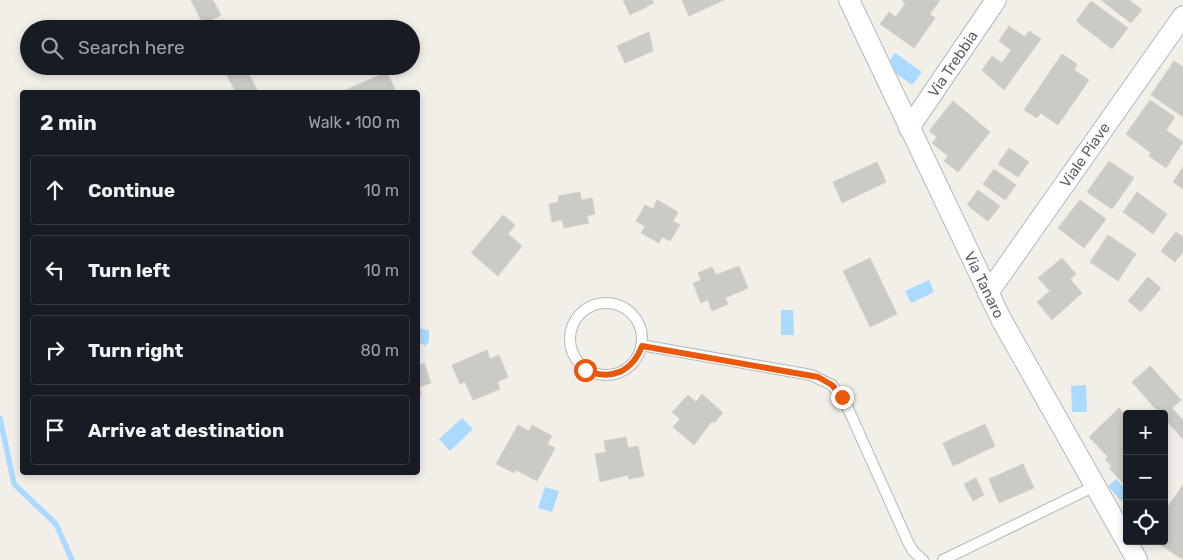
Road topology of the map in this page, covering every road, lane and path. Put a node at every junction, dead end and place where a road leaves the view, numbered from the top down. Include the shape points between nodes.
1 (848, 0) edge
2 (996, 0) edge
3 (1183, 16) edge
4 (909, 128) junction
5 (988, 293) junction
6 (642, 346) junction
7 (1095, 486) junction
8 (923, 560) edge
9 (943, 560) edge
10 (1138, 560) edge

1 - 4 street, Via Tanaro
2 - 4 street, Via Trebbia
3 - 5 street, Viale Piave
4 - 5 street, Via Tanaro
5 - 7 street, Via Tanaro
6 - 6 lane via 638,322 630,312 609,303 591,306 577,317 571,327 571,351 585,370 596,375 608,376 625,370 638,357
6 - 8 lane via 811,376 832,385 846,404 908,542
7 - 9 lane
7 - 10 street, Via Tanaro

